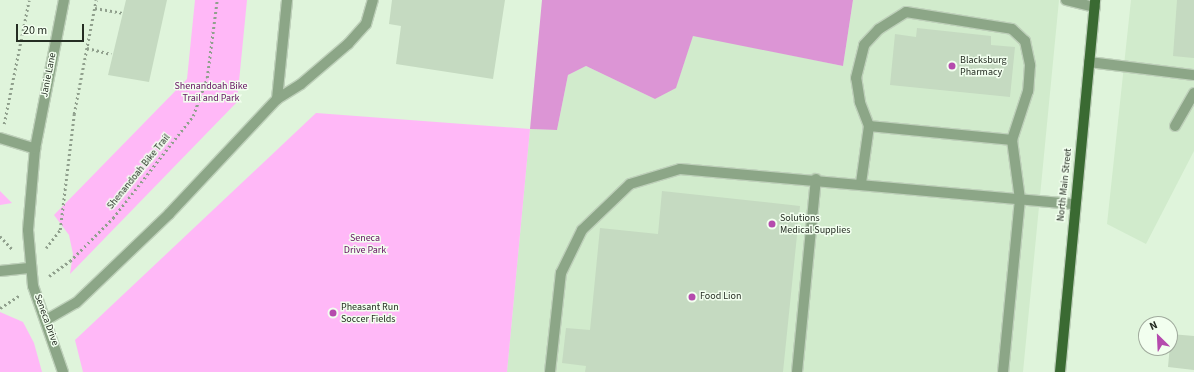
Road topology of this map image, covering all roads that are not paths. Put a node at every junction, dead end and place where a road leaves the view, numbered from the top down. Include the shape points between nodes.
1 (64, 0) edge
2 (287, 0) edge
3 (373, 0) edge
4 (1066, 0) edge
5 (1095, 3) edge
6 (1089, 62) junction
7 (1194, 74) edge
8 (1194, 93) edge
9 (277, 99) junction
10 (869, 126) junction
11 (1175, 126) dead end
12 (0, 139) edge
13 (1012, 140) junction
14 (35, 149) junction
15 (816, 179) junction
16 (861, 183) junction
17 (1020, 199) junction
18 (1075, 204) junction
19 (29, 268) junction
20 (0, 272) edge
21 (46, 320) junction
22 (63, 372) edge
23 (550, 372) edge
24 (797, 372) edge
25 (1003, 372) edge
26 (1060, 372) edge

1 - 14 street, Janie Lane
2 - 9 street
3 - 9 street via 366,24 348,44 301,84
4 - 5 street
5 - 6 main road, North Main Street
6 - 7 street
6 - 18 main road, North Main Street
8 - 11 street
9 - 21 street via 164,220 76,303
10 - 13 street
10 - 13 street via 860,102 856,78 864,45 879,29 906,12 1012,29 1026,42 1030,65 1028,91
10 - 16 street
12 - 14 street
13 - 17 street
14 - 19 street, Janie Lane via 28,230
15 - 16 street
15 - 23 street via 680,169 630,184 582,230 560,273
15 - 24 street
16 - 17 street
17 - 18 street
17 - 25 street
18 - 26 main road, North Main Street
19 - 20 street
19 - 21 street, Seneca Drive
21 - 22 street, Seneca Drive

